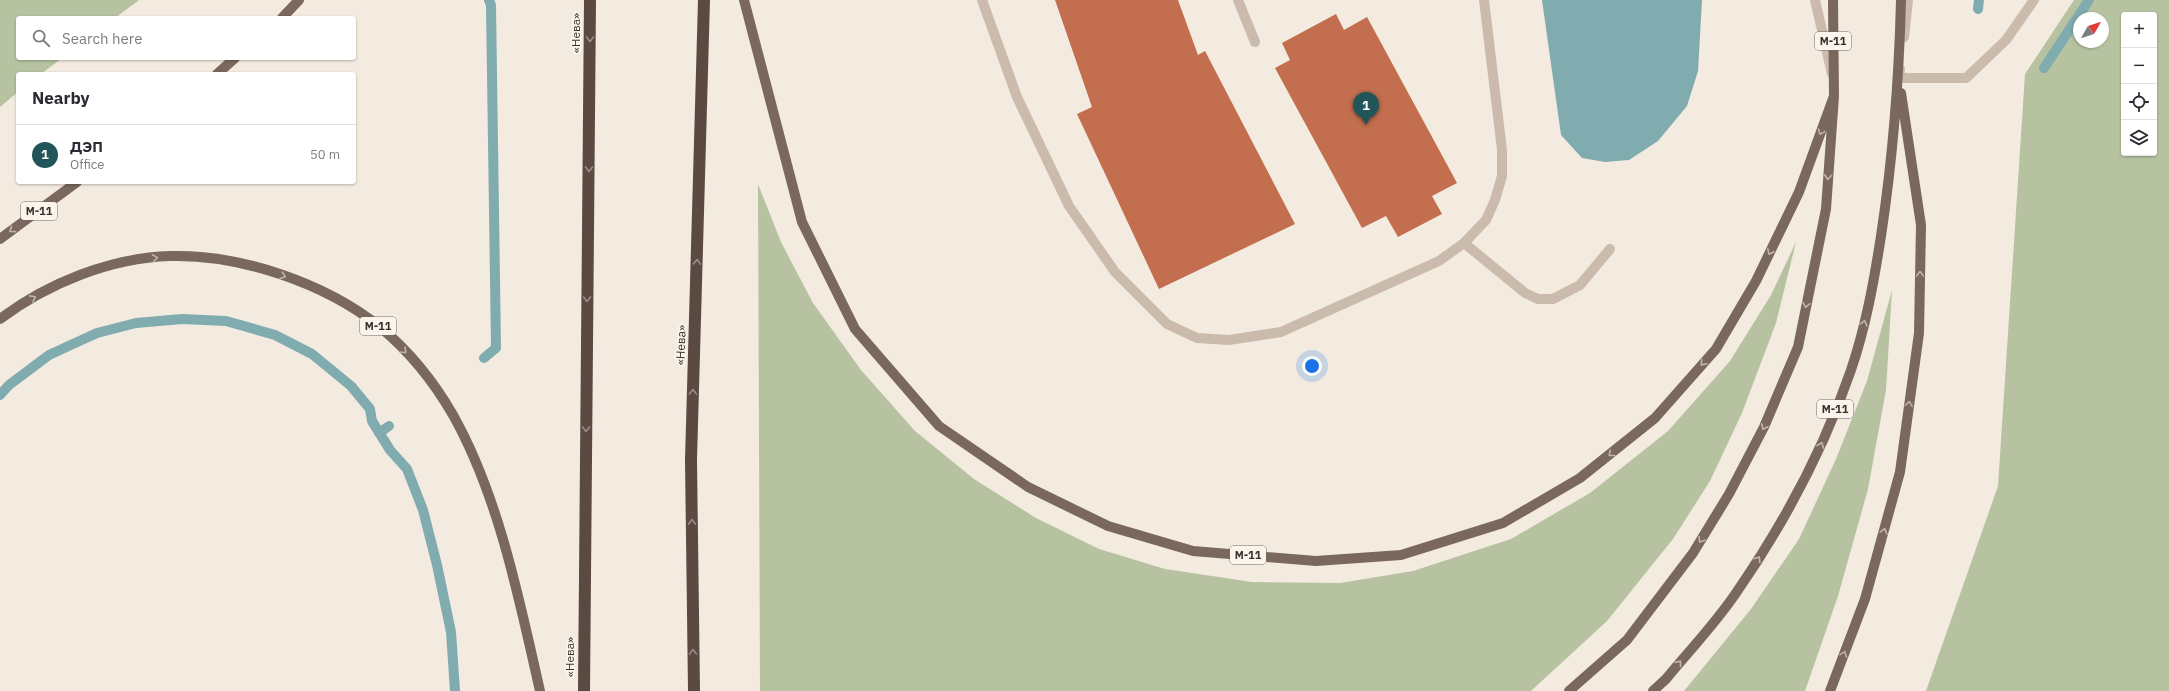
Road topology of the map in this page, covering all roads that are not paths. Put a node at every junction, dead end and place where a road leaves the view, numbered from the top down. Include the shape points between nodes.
1 (299, 0) edge
2 (590, 0) edge
3 (704, 0) edge
4 (744, 0) edge
5 (982, 0) edge
6 (1238, 0) edge
7 (1484, 0) edge
8 (1815, 0) edge
9 (1833, 0) edge
10 (1901, 0) edge
11 (1908, 0) edge
12 (2034, 0) edge
13 (284, 16) edge
14 (1255, 42) dead end
15 (233, 60) edge
16 (219, 72) edge
17 (1899, 78) junction
18 (1834, 82) junction
19 (1834, 96) junction
20 (74, 184) edge
21 (0, 239) edge
22 (1464, 243) junction
23 (1610, 249) dead end
24 (0, 319) edge
25 (540, 691) edge
26 (584, 691) edge
27 (694, 691) edge
28 (1569, 691) edge
29 (1653, 691) edge
30 (1830, 691) edge

1 - 13 main road
2 -> 26 highway, «Нева»
27 -> 3 highway, «Нева» via 691,460
19 -> 4 main road, М-11 via 1799,192 1756,280 1716,349 1655,418 1580,478 1503,523 1401,555 1316,561 1208,552 1108,526 1028,487 939,426 856,329 802,222
5 - 22 lane via 1017,97 1069,206 1115,272 1167,324 1197,338 1229,340 1281,332 1439,261
6 - 14 lane
7 - 22 lane via 1502,150 1502,176 1486,220
8 - 18 lane, М-11
9 - 18 main road, М-11
10 - 17 main road, М-11
11 - 17 lane
12 - 17 lane via 2006,40 1966,78
15 - 16 main road
29 -> 17 main road, М-11 via 1666,679 1736,594 1777,528 1818,452 1851,370 1872,293 1887,192
30 -> 17 main road, М-11 via 1865,599 1900,472 1919,333 1921,225
18 - 19 main road, М-11
19 -> 28 main road, М-11 via 1826,209 1798,347 1764,427 1730,494 1693,553 1627,640
20 -> 21 main road, М-11
22 - 23 lane via 1525,293 1538,299 1553,299 1580,285
24 -> 25 main road, М-11 via 14,308 63,282 114,264 170,256 225,259 282,275 331,296 380,327 426,373 453,415 483,477 518,598

